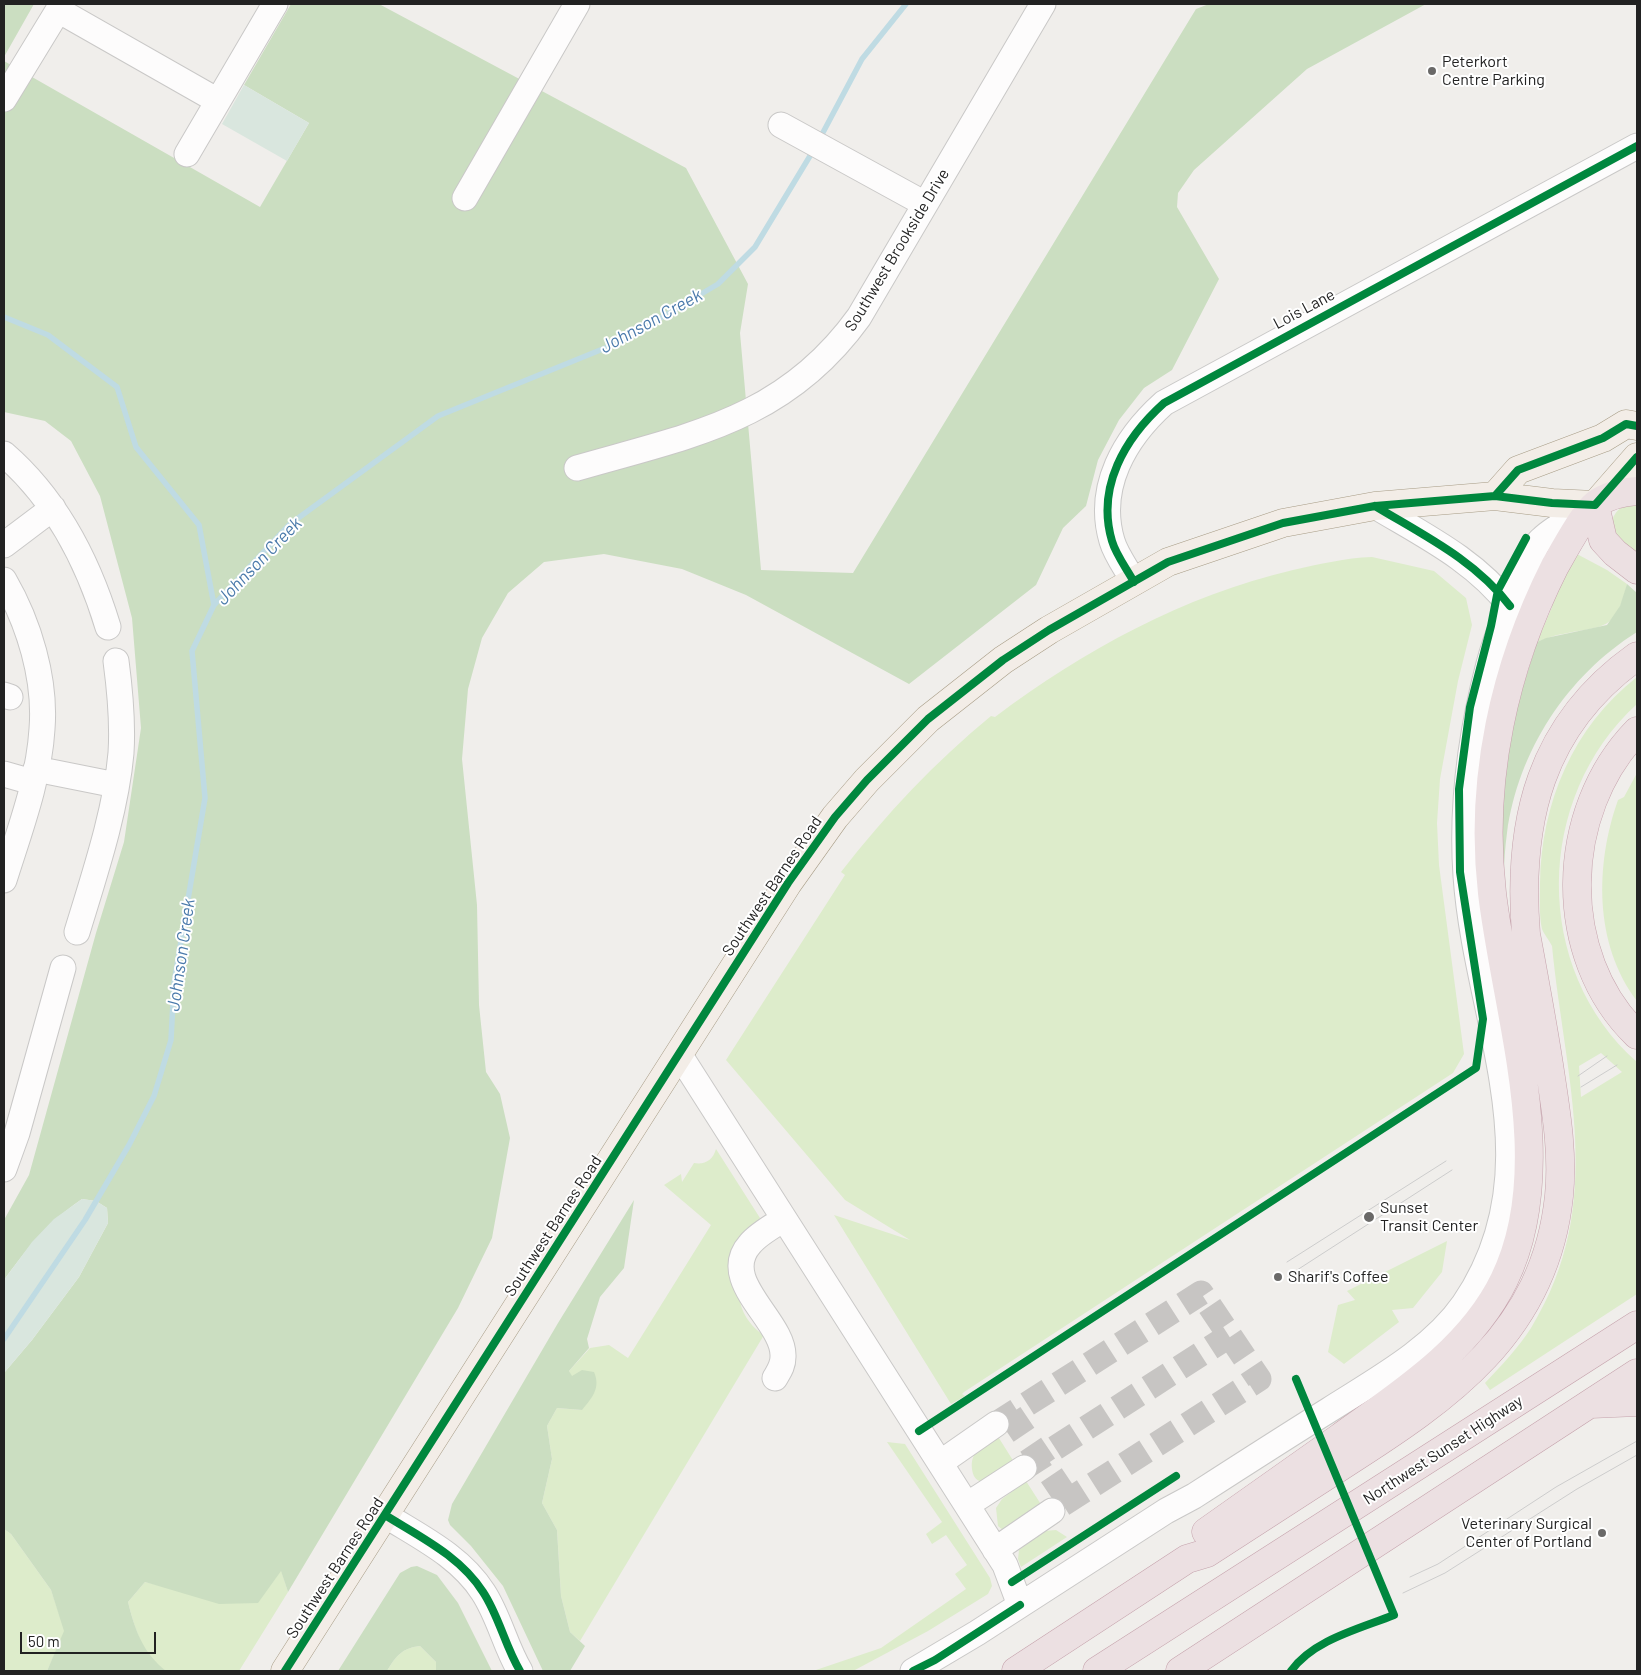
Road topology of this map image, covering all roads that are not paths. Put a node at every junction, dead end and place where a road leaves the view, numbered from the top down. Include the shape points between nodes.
1 (274, 4) edge
2 (577, 4) edge
3 (1043, 4) edge
4 (60, 7) edge
5 (4, 99) edge
6 (218, 101) junction
7 (781, 125) dead end
8 (1637, 146) edge
9 (187, 154) dead end
10 (465, 198) dead end
11 (925, 204) junction
12 (1637, 426) edge
13 (4, 454) edge
14 (1637, 457) edge
15 (577, 468) dead end
16 (1637, 491) edge
17 (1494, 496) junction
18 (1595, 504) junction
19 (1375, 506) junction
20 (53, 508) junction
21 (4, 545) edge
22 (1637, 570) edge
23 (4, 580) edge
24 (1134, 582) junction
25 (1504, 598) junction
26 (108, 627) dead end
27 (1637, 656) edge
28 (116, 661) dead end
29 (1637, 731) edge
30 (4, 774) edge
31 (34, 776) junction
32 (116, 785) junction
33 (4, 880) edge
34 (78, 932) dead end
35 (63, 968) dead end
36 (1637, 1035) edge
37 (678, 1054) junction
38 (13, 1109) edge
39 (4, 1169) edge
40 (784, 1219) junction
41 (1637, 1326) edge
42 (1637, 1373) edge
43 (775, 1378) dead end
44 (1637, 1402) edge
45 (1589, 1404) junction
46 (996, 1424) tunnel mouth
47 (940, 1463) junction
48 (1024, 1468) tunnel mouth
49 (967, 1505) junction
50 (1052, 1511) tunnel mouth
51 (385, 1515) junction
52 (995, 1550) junction
53 (1187, 1559) junction
54 (1020, 1605) junction
55 (285, 1671) edge
56 (520, 1671) edge
57 (913, 1671) edge
58 (1016, 1671) edge
59 (1097, 1671) edge
60 (1180, 1671) edge

1 - 6 street
2 - 10 street
3 - 11 street, Southwest Brookside Drive
4 - 5 street
4 - 6 street
6 - 9 street
7 - 11 street
8 - 24 street, Lois Lane via 1164,404 1140,425 1129,440 1120,455 1110,486 1112,542
11 - 15 street, Southwest Brookside Drive via 859,317 835,348 798,382 759,408 723,425
12 - 17 main road via 1626,424 1595,442 1518,470
13 - 20 street via 24,472
14 - 18 main road
16 - 18 highway via 1620,492
17 - 18 main road, Southwest Barnes Road via 1552,504
17 - 19 main road, Southwest Barnes Road
18 - 22 highway via 1603,540
18 - 25 street via 1540,540
18 - 53 highway via 1564,549 1531,616 1508,689 1492,771 1492,892 1525,1099 1530,1171 1521,1238 1485,1314 1462,1341 1410,1387 1197,1539
19 - 24 main road, Southwest Barnes Road via 1260,530 1168,562
19 - 25 street via 1444,547 1477,571
20 - 21 street
20 - 26 street via 92,581
23 - 31 street via 31,640 40,687 43,728
24 - 37 main road, Southwest Barnes Road via 1003,660 903,742 836,817 798,868
25 - 54 street via 1482,690 1464,818 1466,878 1473,928 1507,1112 1507,1189 1492,1252 1462,1306 1444,1328 1417,1351
27 - 53 highway via 1592,696 1562,737 1541,778 1526,837 1526,934 1560,1138 1559,1196 1549,1248 1524,1306 1475,1369 1406,1425 1207,1553
28 - 32 street via 122,719
29 - 36 highway via 1608,769 1594,800 1582,830 1576,868 1577,911 1594,973 1611,1003
30 - 31 street
31 - 32 street
31 - 33 street
32 - 34 street
35 - 38 street
37 - 40 street
37 - 51 main road, Southwest Barnes Road
38 - 39 street
40 - 43 street via 750,1243 743,1253 742,1270 747,1286 784,1355
40 - 47 street
41 - 59 highway, Northwest Sunset Highway
42 - 45 highway
44 - 45 highway
45 - 60 highway
46 - 47 street
47 - 49 street
48 - 49 street
49 - 52 street
50 - 52 street
51 - 55 main road, Southwest Barnes Road
51 - 56 street via 445,1552 472,1578 491,1607
52 - 54 street via 1005,1565
53 - 58 highway
54 - 57 street

